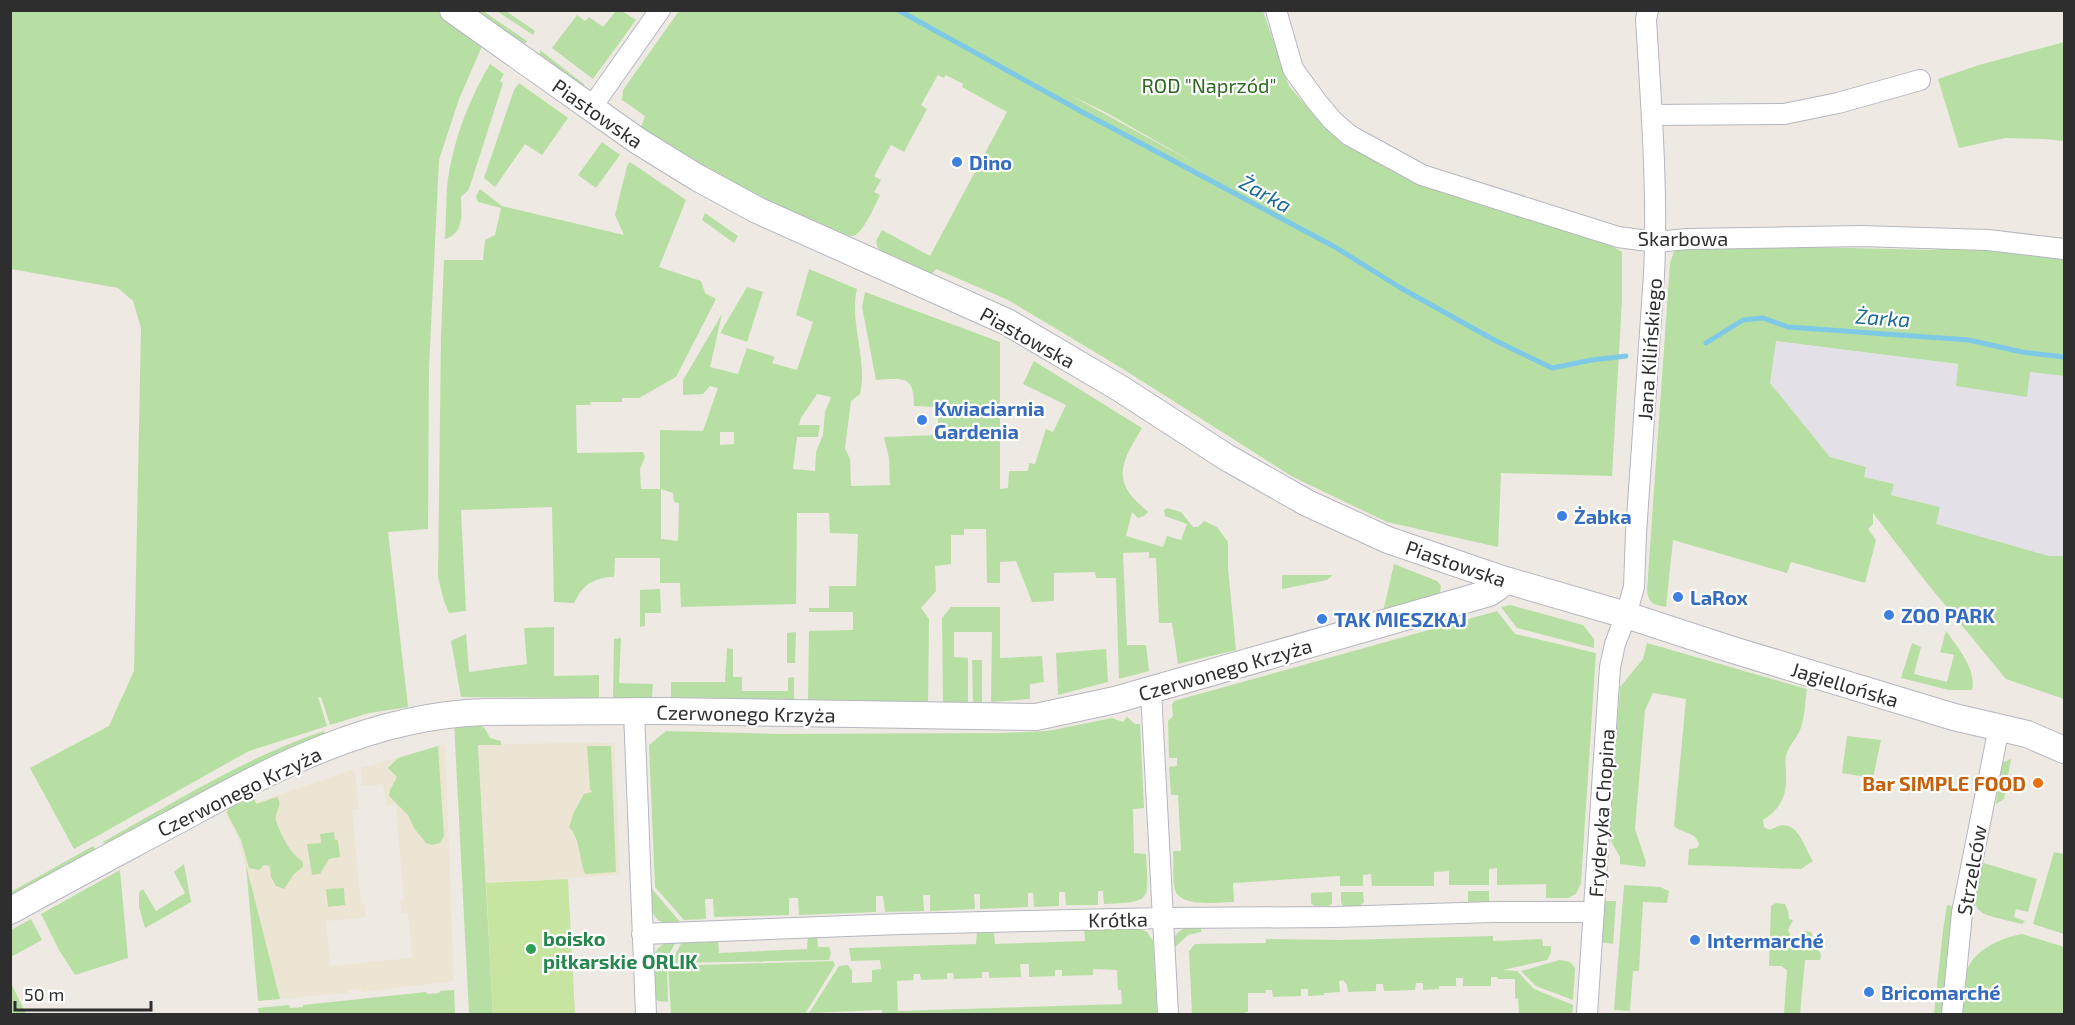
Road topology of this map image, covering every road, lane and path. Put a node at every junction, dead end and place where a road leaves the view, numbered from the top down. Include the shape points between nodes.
1 (453, 10) edge
2 (660, 10) edge
3 (1276, 10) edge
4 (1648, 10) edge
5 (1920, 80) dead end
6 (591, 108) junction
7 (1652, 115) junction
8 (1656, 242) junction
9 (2064, 249) edge
10 (1449, 561) junction
11 (1502, 579) junction
12 (1443, 606) junction
13 (1626, 615) junction
14 (1151, 690) junction
15 (634, 711) junction
16 (1998, 728) junction
17 (2027, 734) junction
18 (2064, 739) edge
19 (2064, 750) edge
20 (10, 911) edge
21 (1594, 912) junction
22 (1163, 918) junction
23 (642, 934) junction
24 (646, 1014) edge
25 (1168, 1014) edge
26 (1587, 1014) edge
27 (1952, 1014) edge

1 - 6 street, Piastowska
2 - 6 street
3 - 8 street, Skarbowa via 1293,69 1332,120 1349,135 1422,176 1618,237
4 - 7 street, Jana Kilińskiego
5 - 7 street via 1784,114
6 - 10 street, Piastowska via 662,157 757,210 1007,322 1226,457 1307,502 1388,540
7 - 8 street, Jana Kilińskiego
8 - 9 street, Skarbowa via 1860,236 1988,240
8 - 13 street, Jana Kilińskiego via 1634,587
10 - 11 street, Piastowska
10 - 12 street via 1455,590
11 - 12 street, Czerwonego Krzyża via 1490,593
11 - 13 street, Piastowska
12 - 14 street, Czerwonego Krzyża
13 - 16 street, Jagiellońska
13 - 21 street, Fryderyka Chopina via 1612,654
14 - 15 street, Czerwonego Krzyża via 1036,717
14 - 22 street
15 - 20 street, Czerwonego Krzyża via 458,713 375,729 291,760
15 - 23 street
16 - 17 street, Jagiellońska
16 - 27 street, Strzelców via 1962,913
17 - 18 street
17 - 19 street, Jagiellońska
21 - 22 street, Krótka
21 - 26 street, Fryderyka Chopina
22 - 23 street, Krótka
22 - 25 street
23 - 24 street

